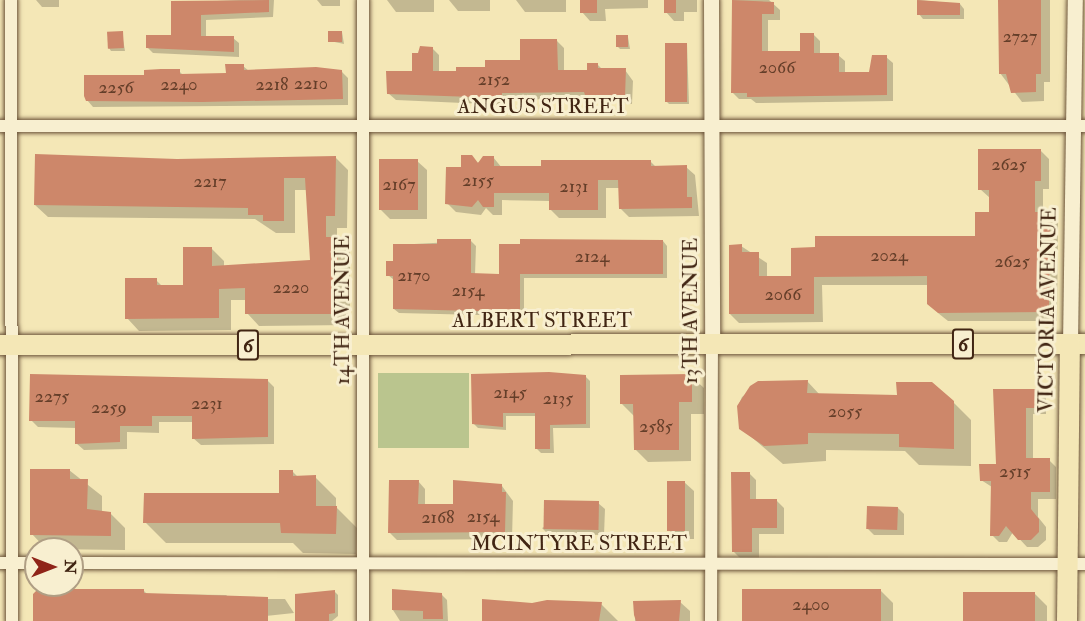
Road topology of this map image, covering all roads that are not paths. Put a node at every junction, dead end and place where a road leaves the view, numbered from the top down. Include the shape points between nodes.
1 (11, 0) edge
2 (363, 0) edge
3 (711, 0) edge
4 (1075, 0) edge
5 (6, 126) edge
6 (363, 126) junction
7 (711, 126) junction
8 (1079, 126) edge
9 (1078, 344) edge
10 (6, 345) edge
11 (363, 345) junction
12 (712, 345) junction
13 (6, 563) edge
14 (24, 563) edge
15 (84, 563) edge
16 (363, 564) junction
17 (712, 564) junction
18 (1076, 564) edge
19 (12, 621) edge
20 (363, 621) edge
21 (711, 621) edge
22 (1067, 621) edge

1 - 5 street
2 - 6 street, 14TH AVENUE
3 - 7 street, 13TH AVENUE
4 - 8 street, VICTORIA AVENUE
5 - 6 street, ANGUS STREET
5 - 10 street
6 - 7 street, ANGUS STREET
6 - 11 street, 14TH AVENUE
7 - 8 street, ANGUS STREET
7 - 12 street, 13TH AVENUE
8 - 9 street, VICTORIA AVENUE
9 - 12 main road, ALBERT STREET / 6
9 - 18 main road, VICTORIA AVENUE
10 - 11 main road, ALBERT STREET / 6
10 - 13 street
11 - 12 main road, ALBERT STREET / 6
11 - 16 street, 14TH AVENUE
12 - 17 street, 13TH AVENUE
13 - 14 street
13 - 19 street
15 - 16 street, MCINTYRE STREET
16 - 17 street, MCINTYRE STREET
16 - 20 street, 14TH AVENUE
17 - 18 street, MCINTYRE STREET
17 - 21 street, 13TH AVENUE
18 - 22 main road, VICTORIA AVENUE

